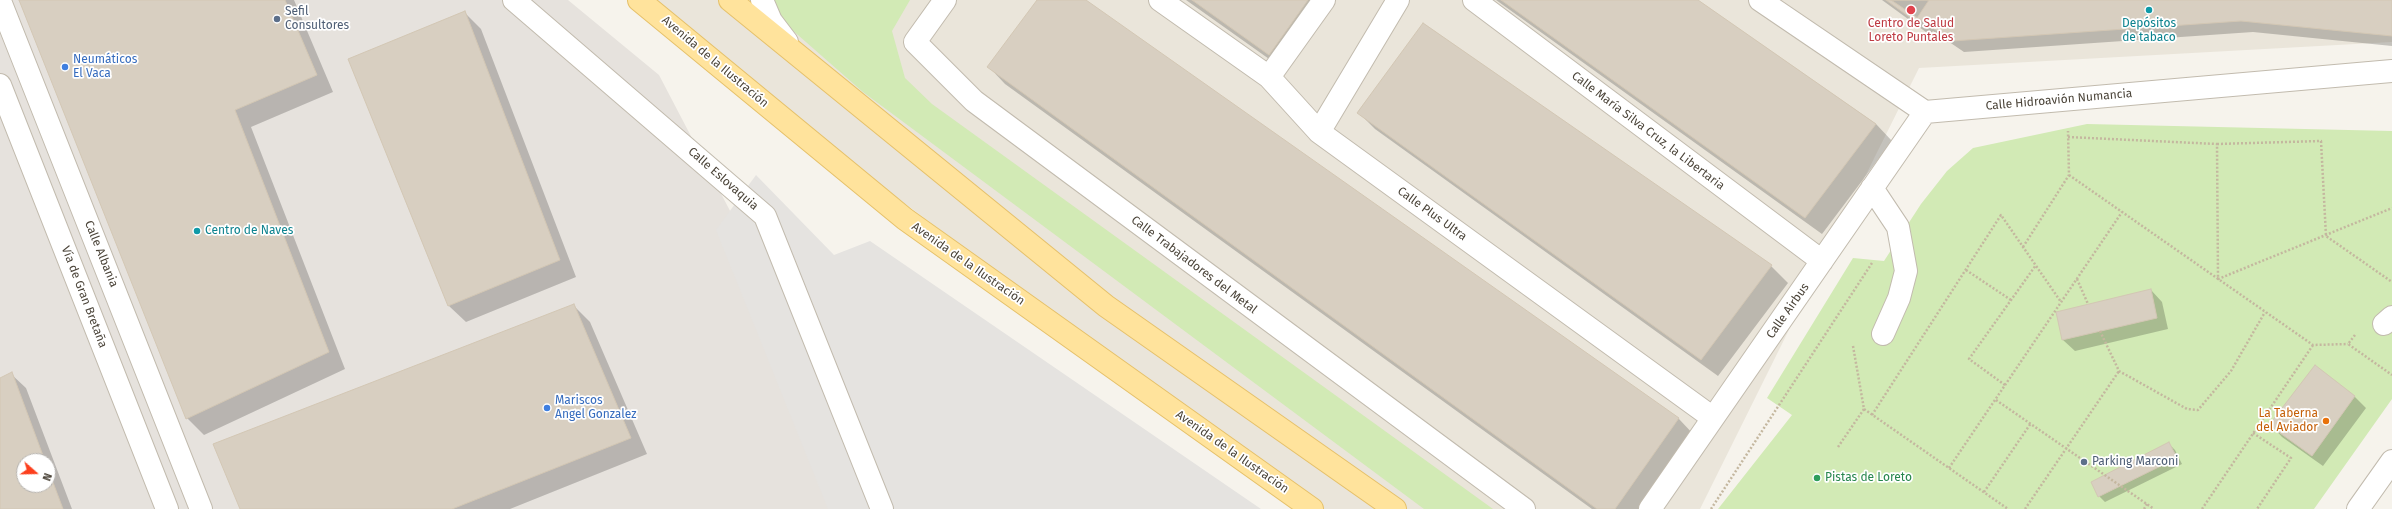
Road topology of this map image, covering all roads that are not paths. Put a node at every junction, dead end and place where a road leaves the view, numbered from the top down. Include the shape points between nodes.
1 (514, 0) edge
2 (639, 0) edge
3 (730, 0) edge
4 (762, 0) edge
5 (946, 0) edge
6 (1160, 0) edge
7 (1324, 0) edge
8 (1398, 0) edge
9 (1474, 0) edge
10 (1760, 0) edge
11 (0, 1) edge
12 (804, 61) junction
13 (2392, 71) edge
14 (1268, 77) junction
15 (2, 95) edge
16 (1925, 112) junction
17 (1319, 132) junction
18 (1872, 188) junction
19 (1822, 262) junction
20 (1883, 334) dead end
21 (1713, 418) junction
22 (2392, 461) edge
23 (167, 509) edge
24 (201, 509) edge
25 (882, 509) edge
26 (1312, 509) edge
27 (1395, 509) edge
28 (1524, 509) edge
29 (1650, 509) edge
30 (2358, 509) edge

1 - 25 street, Calle Eslovaquia via 765,216
2 - 26 main road, Avenida de la Ilustración via 905,219
3 - 12 main road
4 - 12 street via 771,21
5 - 28 street, Calle Trabajadores del Metal via 915,42 974,101
6 - 14 street, Calle Plus Ultra
7 - 14 street
8 - 17 street
9 - 19 street, Calle María Silva Cruz, la Libertaria
10 - 16 street
11 - 24 street, Calle Albania
12 - 27 main road via 1106,306
13 - 16 street, Calle Hidroavión Numancia
14 - 17 street, Calle Plus Ultra
15 - 23 street, Vía de Gran Bretaña
16 - 18 street, Calle Airbus
17 - 21 street, Calle Plus Ultra
18 - 19 street, Calle Airbus
18 - 20 street via 1898,227 1906,271 1899,298
19 - 21 street, Calle Airbus
21 - 29 street, Calle Airbus
22 - 30 street

